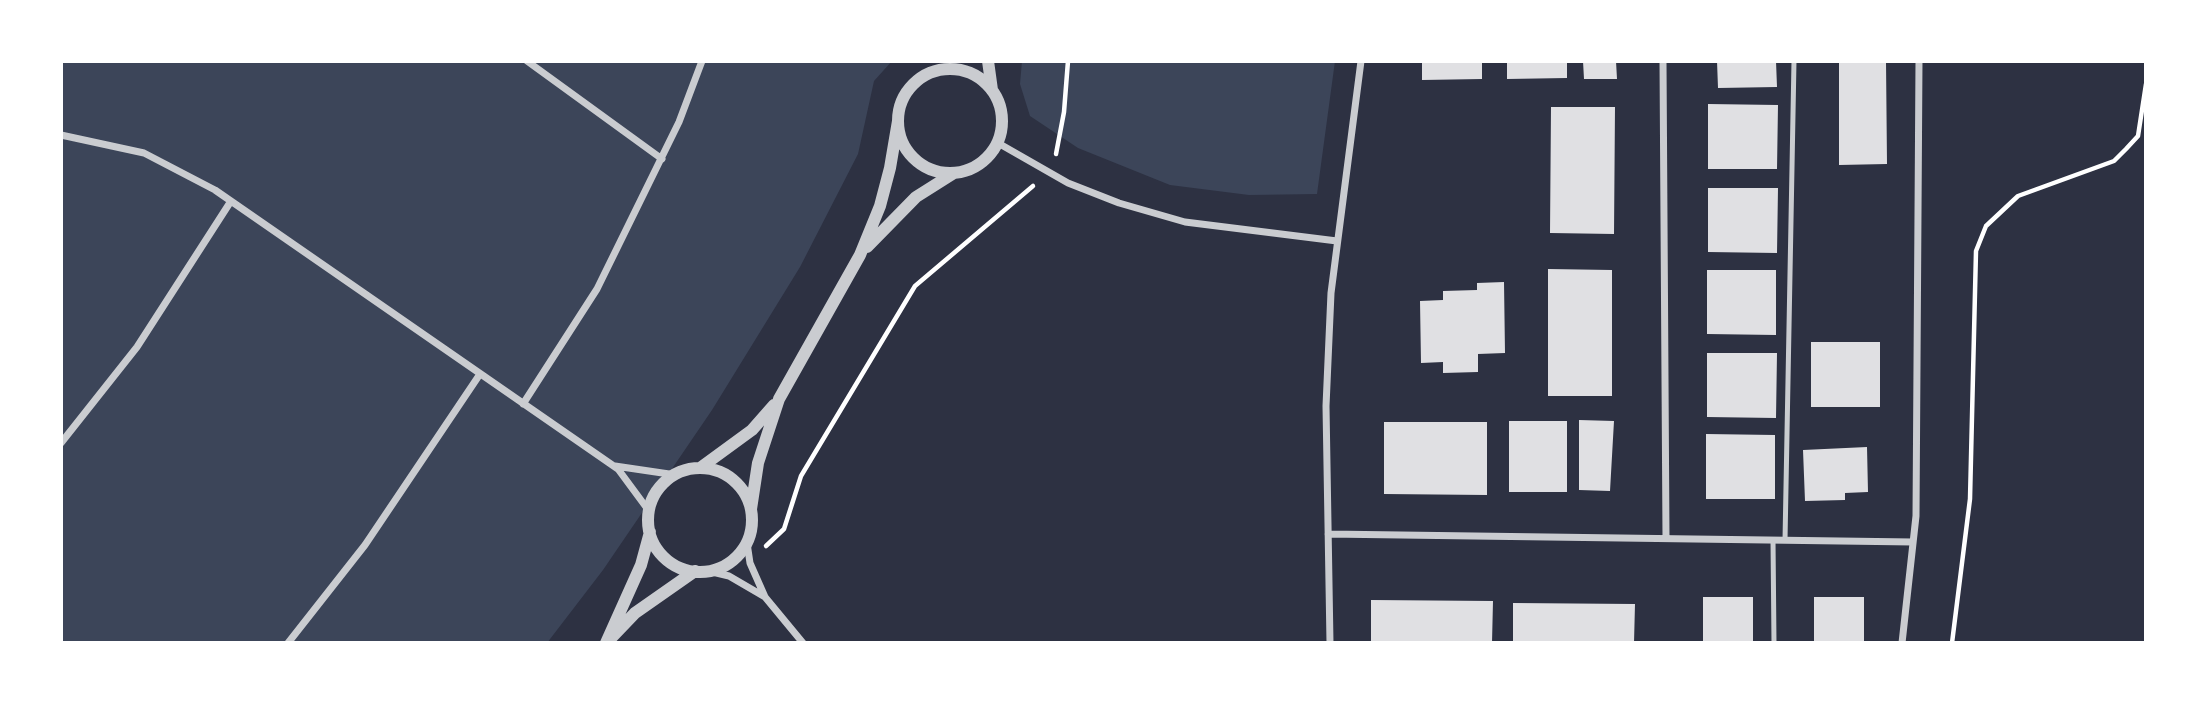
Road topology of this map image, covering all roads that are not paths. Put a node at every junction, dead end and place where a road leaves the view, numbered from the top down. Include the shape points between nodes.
1 (527, 61) edge
2 (702, 61) edge
3 (941, 61) edge
4 (988, 61) edge
5 (1361, 61) edge
6 (1662, 61) edge
7 (1794, 61) edge
8 (1919, 61) edge
9 (931, 72) junction
10 (992, 90) junction
11 (898, 121) junction
12 (61, 135) edge
13 (998, 143) junction
14 (662, 159) junction
15 (955, 173) junction
16 (231, 201) junction
17 (1337, 241) junction
18 (860, 255) junction
19 (480, 374) junction
20 (779, 399) junction
21 (523, 404) junction
22 (61, 443) edge
23 (611, 465) junction
24 (700, 468) junction
25 (676, 475) junction
26 (751, 509) junction
27 (649, 511) junction
28 (650, 532) junction
29 (1328, 534) junction
30 (1667, 538) junction
31 (1773, 540) junction
32 (1785, 540) junction
33 (1913, 542) junction
34 (747, 543) junction
35 (701, 571) junction
36 (765, 597) junction
37 (288, 643) edge
38 (606, 643) edge
39 (803, 643) edge
40 (1330, 643) edge
41 (1774, 643) edge
42 (1902, 643) edge

1 - 14 street
2 - 14 street
3 - 9 street
4 - 10 street
5 - 17 street
6 - 30 street
7 - 32 lane
8 - 33 street
9 - 10 street via 966,71
9 - 11 street via 915,82 901,103
10 - 13 street via 1000,106
11 - 15 street via 901,138 923,166
11 - 18 street via 890,169
12 - 16 street via 144,153
13 - 15 street via 987,158
13 - 17 street via 1119,203 1185,222
14 - 21 street via 597,289
15 - 18 street via 916,197
16 - 19 street
16 - 22 street via 137,347
17 - 29 street via 1326,406
18 - 20 street
19 - 21 street
19 - 37 street via 365,545
20 - 24 street via 752,430
20 - 26 street via 758,463
21 - 23 street
23 - 25 street
23 - 27 street
24 - 25 street
24 - 26 street via 732,479
25 - 27 street via 657,490
26 - 34 street
27 - 28 street
28 - 35 street via 659,553 671,564
28 - 38 street via 641,565
29 - 30 street
29 - 40 street
30 - 31 street
31 - 32 street
31 - 41 lane
32 - 33 street
33 - 42 street
34 - 35 street via 737,558
34 - 36 street
35 - 36 street via 729,576
35 - 38 street via 635,613
36 - 39 street

